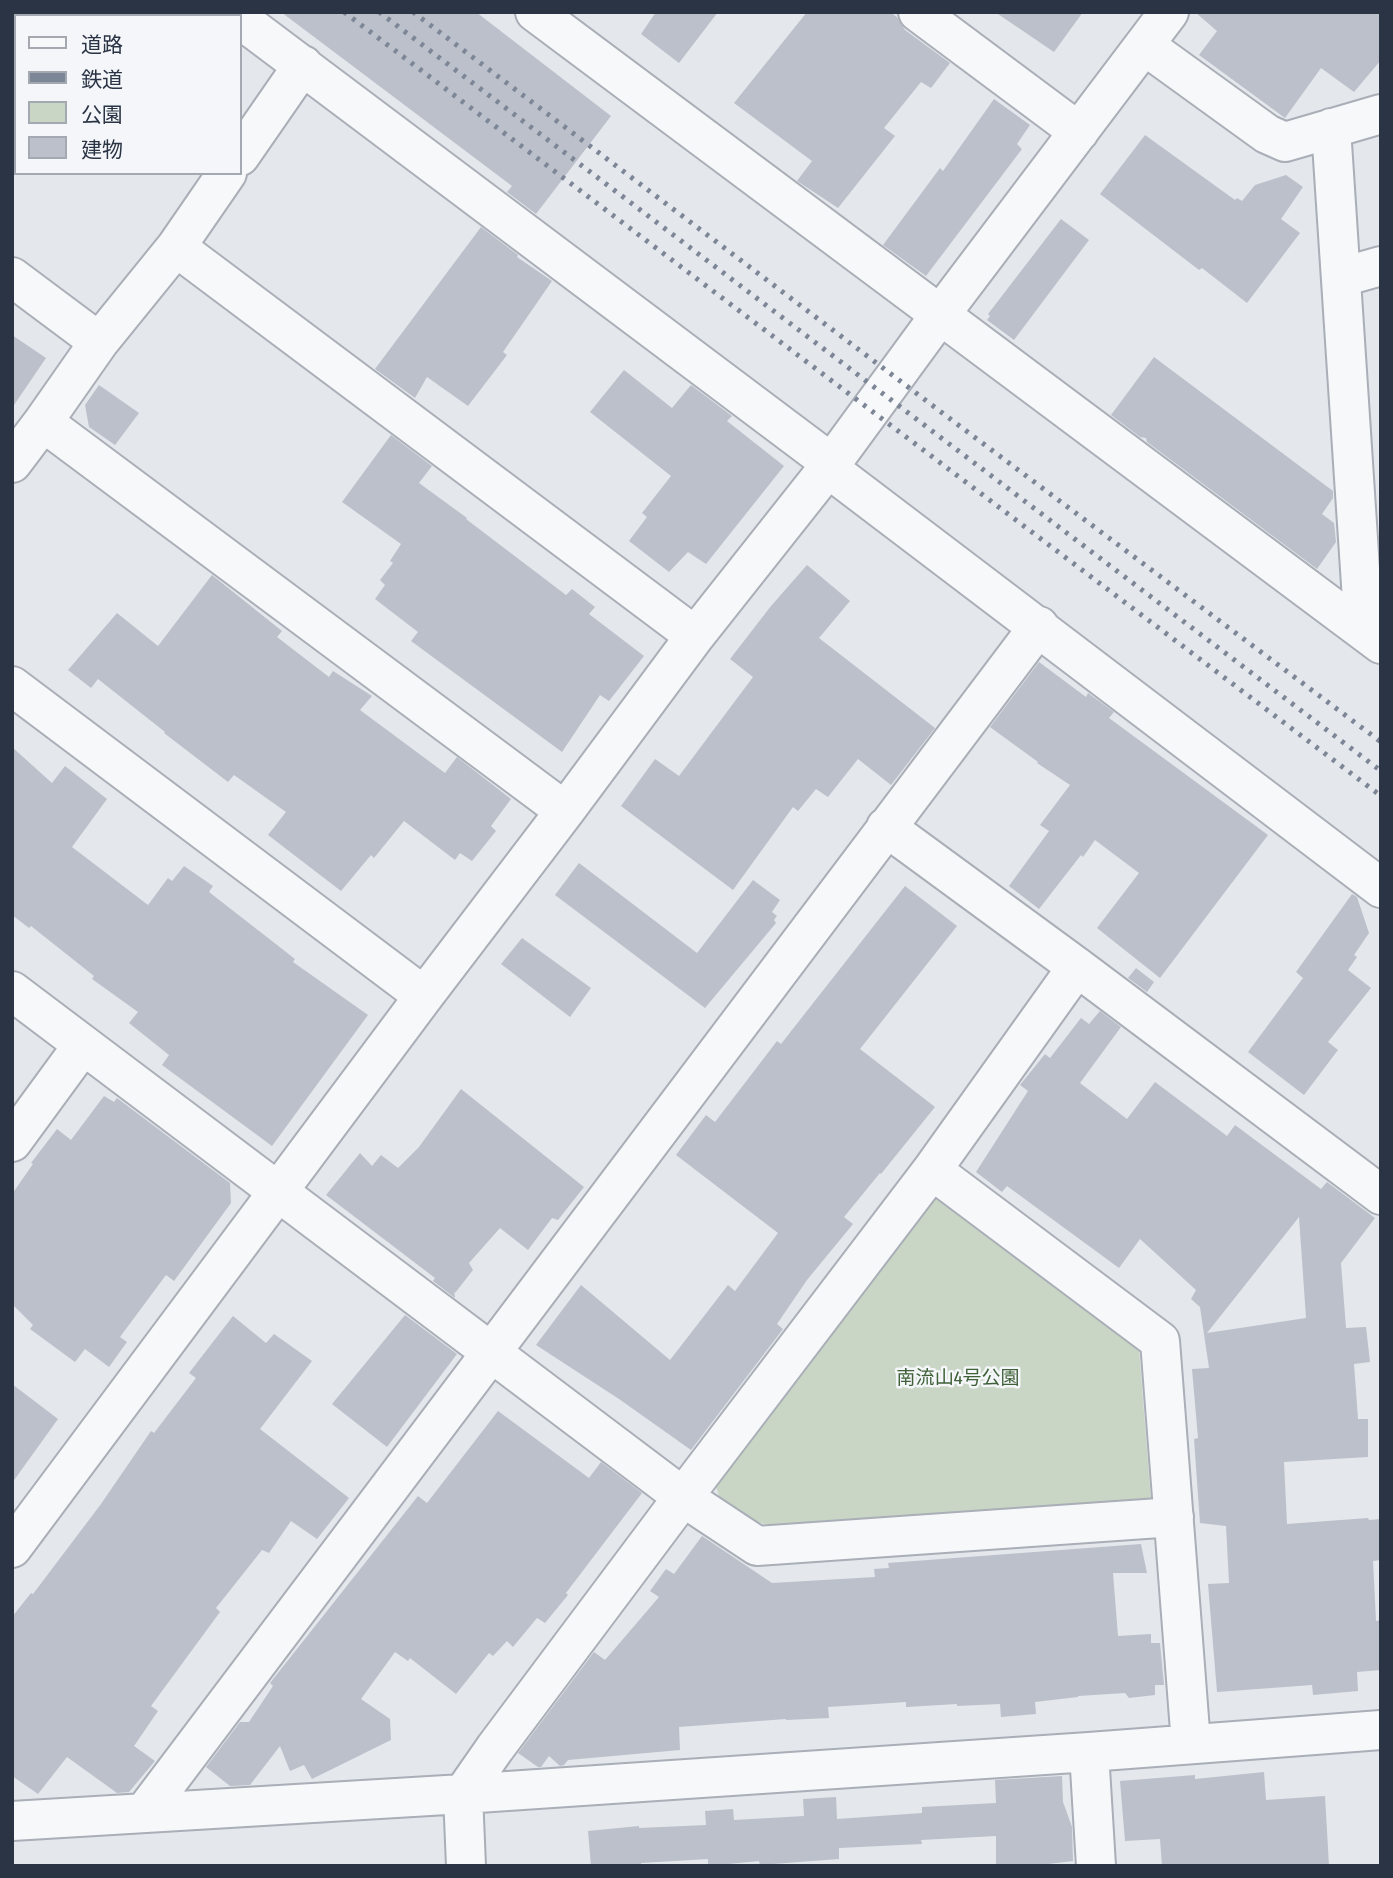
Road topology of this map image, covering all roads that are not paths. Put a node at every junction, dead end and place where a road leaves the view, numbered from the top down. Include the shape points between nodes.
1 (535, 12) edge
2 (918, 12) edge
3 (1169, 12) edge
4 (242, 20) edge
5 (1144, 45) junction
6 (303, 65) junction
7 (1381, 114) edge
8 (1331, 128) junction
9 (1079, 132) junction
10 (242, 153) edge
11 (226, 175) edge
12 (176, 247) junction
13 (1381, 266) edge
14 (12, 277) edge
15 (1342, 277) junction
16 (940, 315) junction
17 (99, 342) junction
18 (43, 422) junction
19 (12, 463) edge
20 (830, 465) junction
21 (1369, 525) edge
22 (1038, 626) junction
23 (695, 636) junction
24 (1372, 637) edge
25 (12, 686) edge
26 (565, 811) junction
27 (886, 828) junction
28 (1381, 888) edge
29 (1077, 967) junction
30 (12, 991) edge
31 (424, 996) junction
32 (83, 1045) junction
33 (12, 1142) edge
34 (932, 1170) junction
35 (277, 1192) junction
36 (1381, 1195) edge
37 (491, 1352) junction
38 (683, 1497) junction
39 (1174, 1517) junction
40 (12, 1548) edge
41 (1381, 1730) edge
42 (1191, 1744) junction
43 (1089, 1752) junction
44 (463, 1794) junction
45 (144, 1813) junction
46 (12, 1821) edge
47 (466, 1866) edge
48 (1096, 1866) edge

1 - 16 street
2 - 9 street
3 - 5 street
4 - 6 street
5 - 8 street via 1267,134 1285,142
5 - 9 street
6 - 10 street
6 - 20 street
7 - 8 street
8 - 15 street
9 - 16 street
11 - 12 street
12 - 17 street
12 - 23 street
13 - 15 street
14 - 17 street
15 - 21 street
16 - 20 street
16 - 24 street
17 - 18 street
18 - 19 street
18 - 26 street
20 - 22 street
20 - 23 street
21 - 24 street
22 - 27 street
22 - 28 street
23 - 26 street
25 - 31 street
26 - 31 street
27 - 29 street
27 - 37 street
29 - 34 street
29 - 36 street
30 - 32 street
31 - 35 street
32 - 33 street
32 - 35 street
34 - 38 street
34 - 39 street via 1160,1341
35 - 37 street
35 - 40 street
37 - 38 street
37 - 45 street
38 - 39 street via 757,1546
38 - 44 street
39 - 42 street
41 - 42 street
42 - 43 street
43 - 44 street
43 - 48 street
44 - 45 street
44 - 47 street
45 - 46 street

